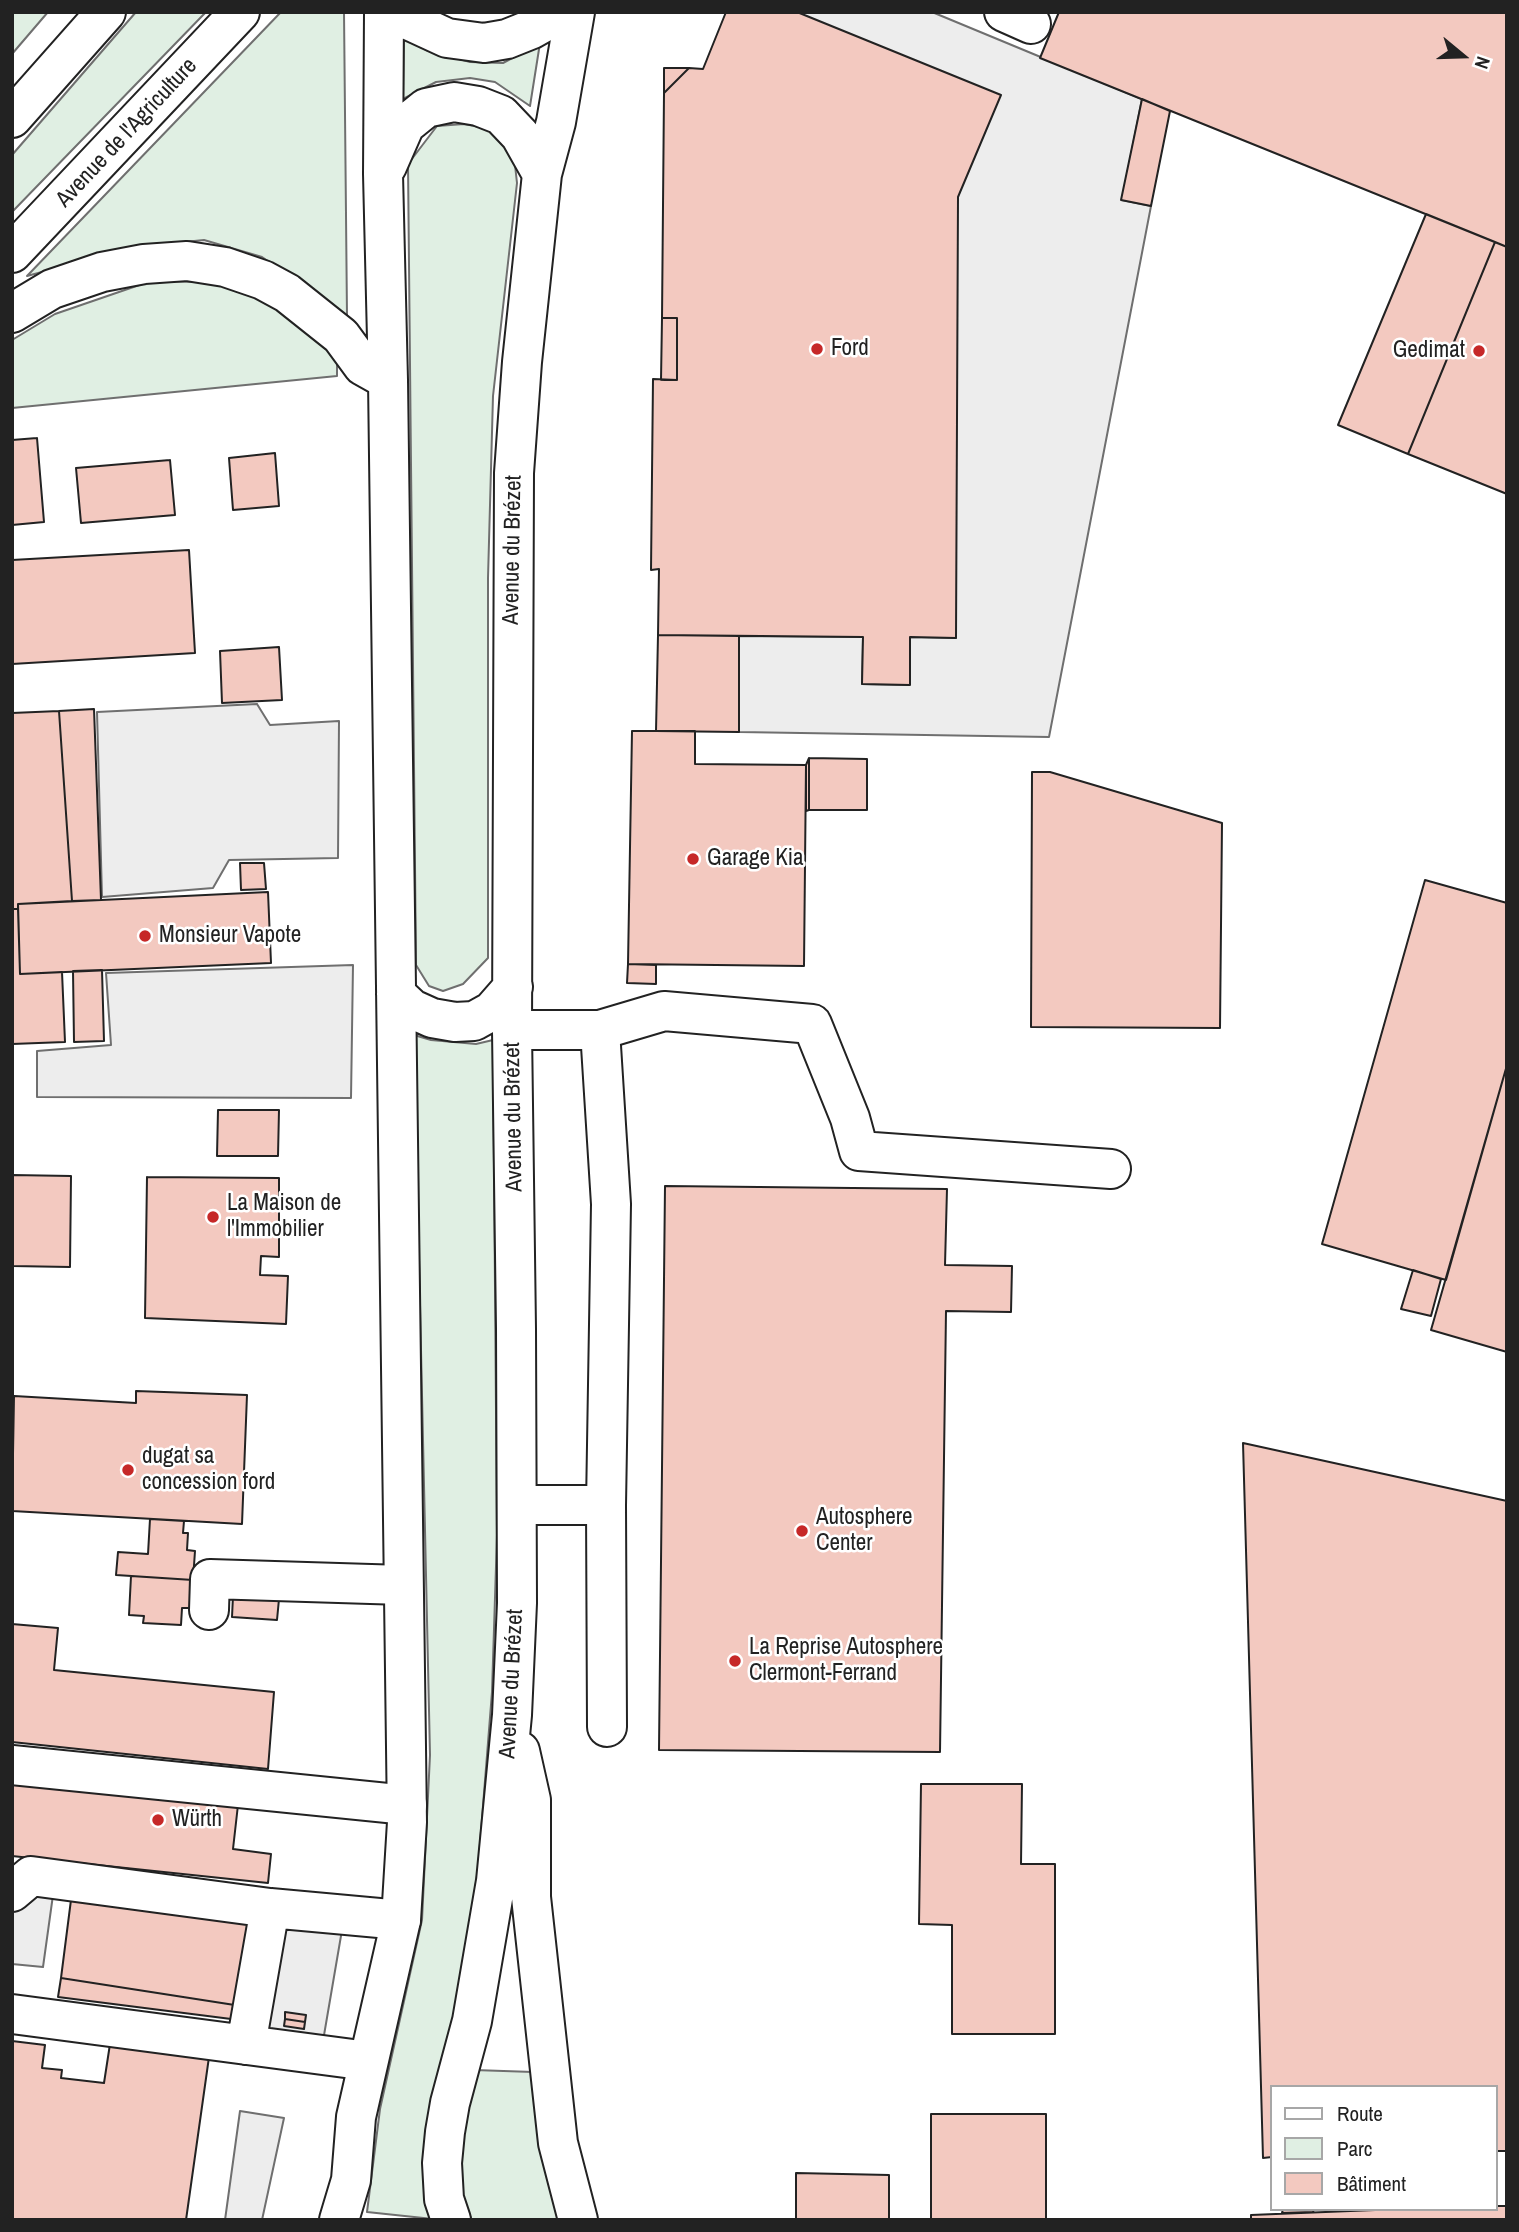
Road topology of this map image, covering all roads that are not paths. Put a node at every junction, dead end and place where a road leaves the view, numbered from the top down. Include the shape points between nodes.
1 (106, 12) edge
2 (240, 12) edge
3 (384, 12) edge
4 (401, 12) edge
5 (562, 12) edge
6 (575, 12) edge
7 (12, 118) edge
8 (383, 174) junction
9 (542, 174) junction
10 (12, 253) edge
11 (12, 313) edge
12 (388, 380) junction
13 (513, 987) junction
14 (396, 994) junction
15 (512, 1030) junction
16 (600, 1030) junction
17 (1111, 1170) dead end
18 (606, 1504) junction
19 (517, 1505) junction
20 (403, 1585) junction
21 (209, 1610) dead end
22 (512, 1715) junction
23 (607, 1727) dead end
24 (12, 1765) edge
25 (407, 1805) junction
26 (12, 1892) edge
27 (270, 1908) junction
28 (401, 1920) junction
29 (12, 2014) edge
30 (246, 2045) junction
31 (368, 2061) junction
32 (339, 2220) edge
33 (451, 2220) edge
34 (578, 2220) edge

1 - 7 main road
2 - 10 main road, Avenue de l'Agriculture
3 - 8 main road
4 - 5 main road via 408,20 447,38 484,43 507,39
6 - 9 main road, Avenue du Brézet
8 - 9 main road via 405,125 426,108 454,102 501,115 520,135
8 - 12 main road
9 - 13 main road, Avenue du Brézet via 514,473
11 - 12 main road via 52,289 102,271 187,261 225,267 287,293 341,336 363,366
12 - 14 main road
13 - 14 main road via 492,1011 474,1021 432,1018 412,1009
13 - 15 main road, Avenue du Brézet
14 - 20 main road
15 - 16 main road
15 - 19 main road, Avenue du Brézet
16 - 17 main road via 664,1011 812,1024 859,1151
16 - 18 main road via 611,1204
18 - 19 main road
18 - 23 main road
19 - 22 main road, Avenue du Brézet
20 - 21 main road via 210,1579
20 - 25 main road
22 - 33 main road, Avenue du Brézet via 496,1881 472,2021 445,2132 444,2199
22 - 34 main road via 531,1800 531,1897 558,2143
24 - 25 main road
25 - 28 main road
26 - 27 main road via 32,1876
27 - 28 main road
27 - 30 main road
28 - 31 main road
29 - 30 main road
30 - 31 main road
31 - 32 main road via 356,2117 351,2180

